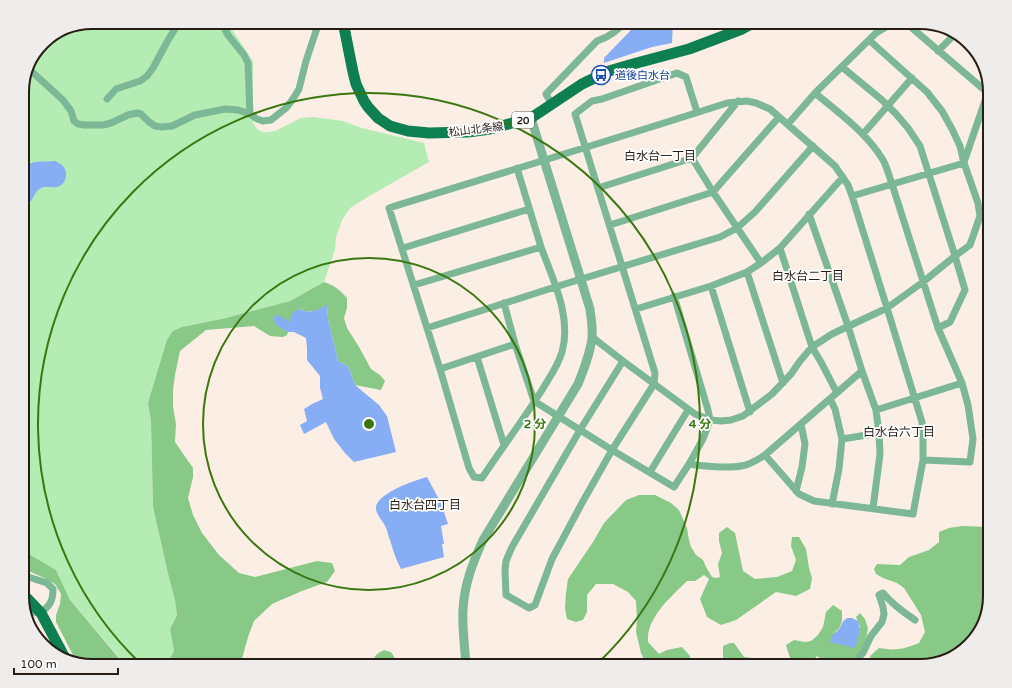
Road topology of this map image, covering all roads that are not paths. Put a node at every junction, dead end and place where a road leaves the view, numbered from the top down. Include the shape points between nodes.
1 (175, 29) edge
2 (225, 29) edge
3 (317, 29) edge
4 (344, 29) edge
5 (620, 29) edge
6 (739, 29) edge
7 (883, 29) edge
8 (913, 29) edge
9 (952, 38) edge
10 (869, 40) junction
11 (938, 51) junction
12 (842, 67) junction
13 (32, 72) edge
14 (912, 78) junction
15 (982, 86) edge
16 (815, 93) junction
17 (107, 99) dead end
18 (738, 101) junction
19 (552, 105) junction
20 (887, 106) junction
21 (983, 106) edge
22 (697, 112) junction
23 (250, 114) junction
24 (779, 117) junction
25 (531, 118) junction
26 (788, 124) junction
27 (862, 134) junction
28 (812, 146) junction
29 (585, 148) junction
30 (692, 158) junction
31 (544, 160) junction
32 (964, 163) junction
33 (518, 168) junction
34 (929, 174) junction
35 (843, 178) junction
36 (892, 184) junction
37 (598, 188) junction
38 (713, 192) junction
39 (852, 196) junction
40 (530, 209) junction
41 (809, 214) junction
42 (610, 225) junction
43 (737, 228) junction
44 (541, 247) junction
45 (403, 248) junction
46 (780, 248) junction
47 (955, 256) junction
48 (761, 263) junction
49 (623, 267) junction
50 (747, 272) junction
51 (582, 279) junction
52 (923, 282) junction
53 (414, 285) junction
54 (555, 286) junction
55 (711, 286) junction
56 (674, 296) junction
57 (504, 303) junction
58 (887, 308) junction
59 (636, 309) junction
60 (848, 326) junction
61 (427, 328) junction
62 (938, 328) junction
63 (592, 337) junction
64 (515, 344) junction
65 (812, 347) junction
66 (477, 357) junction
67 (623, 361) junction
68 (440, 369) junction
69 (862, 371) junction
70 (783, 383) junction
71 (962, 383) junction
72 (654, 384) junction
73 (837, 393) junction
74 (915, 398) junction
75 (830, 399) junction
76 (534, 401) junction
77 (688, 410) junction
78 (876, 410) junction
79 (750, 412) junction
80 (558, 415) junction
81 (710, 420) junction
82 (802, 424) junction
83 (580, 430) junction
84 (879, 434) junction
85 (842, 438) junction
86 (504, 444) junction
87 (612, 450) junction
88 (764, 456) junction
89 (923, 460) junction
90 (689, 464) junction
91 (650, 472) junction
92 (796, 491) junction
93 (832, 504) junction
94 (873, 508) junction
95 (29, 577) edge
96 (29, 600) edge
97 (31, 612) edge
98 (41, 613) junction
99 (915, 620) dead end
100 (61, 651) edge
101 (465, 659) edge
102 (857, 659) edge

1 - 17 street via 147,76 116,89
2 - 23 street via 248,63
3 - 23 street via 299,89 286,108 271,120 262,121
4 - 25 main road, 松山北条線 / 20 via 360,94 373,113 390,126 429,133 468,132
5 - 19 street via 597,41 546,94
6 - 19 main road, 松山北条線 / 20 via 689,49 609,71 582,84
7 - 10 street
8 - 11 street
9 - 11 street
10 - 12 street
10 - 14 street
11 - 15 street
12 - 16 street
12 - 20 street
13 - 23 street via 67,104 74,121 78,124 111,124 137,113 162,128 195,115 225,109
14 - 20 street
14 - 32 street via 942,111 960,146
16 - 26 street
16 - 27 street
18 - 22 street
18 - 24 street via 756,103 770,109
18 - 30 street
19 - 25 main road, 松山北条線 / 20
20 - 27 street
20 - 34 street via 908,128 920,146
21 - 32 street
22 - 29 street
22 - 29 street via 686,77 677,73 592,101 575,114
24 - 26 street
24 - 38 street
25 - 31 street
26 - 28 street
27 - 36 street via 884,161
28 - 35 street via 835,166
28 - 43 street via 755,212
29 - 31 street
29 - 37 street
30 - 37 street
30 - 38 street
31 - 33 street
31 - 51 street
32 - 34 street
32 - 47 street via 980,216 970,245
33 - 40 street
33 - 45 street via 389,208
34 - 36 street
34 - 47 street
35 - 39 street
35 - 41 street
36 - 39 street
36 - 52 street
37 - 42 street
38 - 42 street
38 - 43 street
39 - 58 street
40 - 44 street
40 - 45 street
41 - 46 street
41 - 60 street
42 - 49 street
43 - 48 street
43 - 49 street via 720,237
44 - 53 street
44 - 54 street
45 - 53 street
46 - 48 street
46 - 65 street
47 - 52 street
47 - 62 street via 965,290 950,322
48 - 50 street
49 - 51 street
49 - 59 street
50 - 55 street
50 - 70 street
51 - 54 street
51 - 63 street via 590,309
52 - 58 street
52 - 62 street
53 - 61 street
54 - 57 street
54 - 76 street via 562,306 565,338 556,366
55 - 56 street
55 - 79 street
56 - 59 street
56 - 81 street
57 - 61 street
57 - 64 street
58 - 60 street
58 - 74 street
59 - 72 street via 655,373
60 - 65 street
60 - 69 street
61 - 68 street
62 - 71 street
63 - 67 street
63 - 80 street via 578,384
64 - 66 street
64 - 76 street
65 - 70 street
65 - 73 street
66 - 68 street
66 - 86 street
67 - 72 street
67 - 83 street
68 - 86 street via 469,468 474,477 482,478
69 - 73 street
69 - 78 street
70 - 79 street
71 - 74 street
71 - 89 street via 973,439 970,462
72 - 77 street
72 - 87 street
73 - 75 street
74 - 78 street
74 - 89 street via 922,422
75 - 82 street
75 - 85 street
76 - 80 street
76 - 86 street
77 - 81 street
77 - 91 street
78 - 84 street
79 - 81 street via 731,420
80 - 83 street
80 - 101 street via 487,533 475,558 463,609
81 - 90 street
82 - 88 street
82 - 92 street via 802,468
83 - 87 street
83 - 87 street via 512,547 506,561 506,595 529,608 535,605 552,559
84 - 85 street
84 - 94 street via 880,454
85 - 93 street
87 - 91 street
88 - 90 street via 741,466
88 - 92 street
89 - 94 street via 913,514
90 - 91 street via 674,487
92 - 93 street via 814,501
93 - 94 street
95 - 98 street via 47,583 53,589 49,605
96 - 98 main road
97 - 98 street
98 - 100 main road
99 - 102 street via 892,604 883,593 879,595 884,614 882,622

